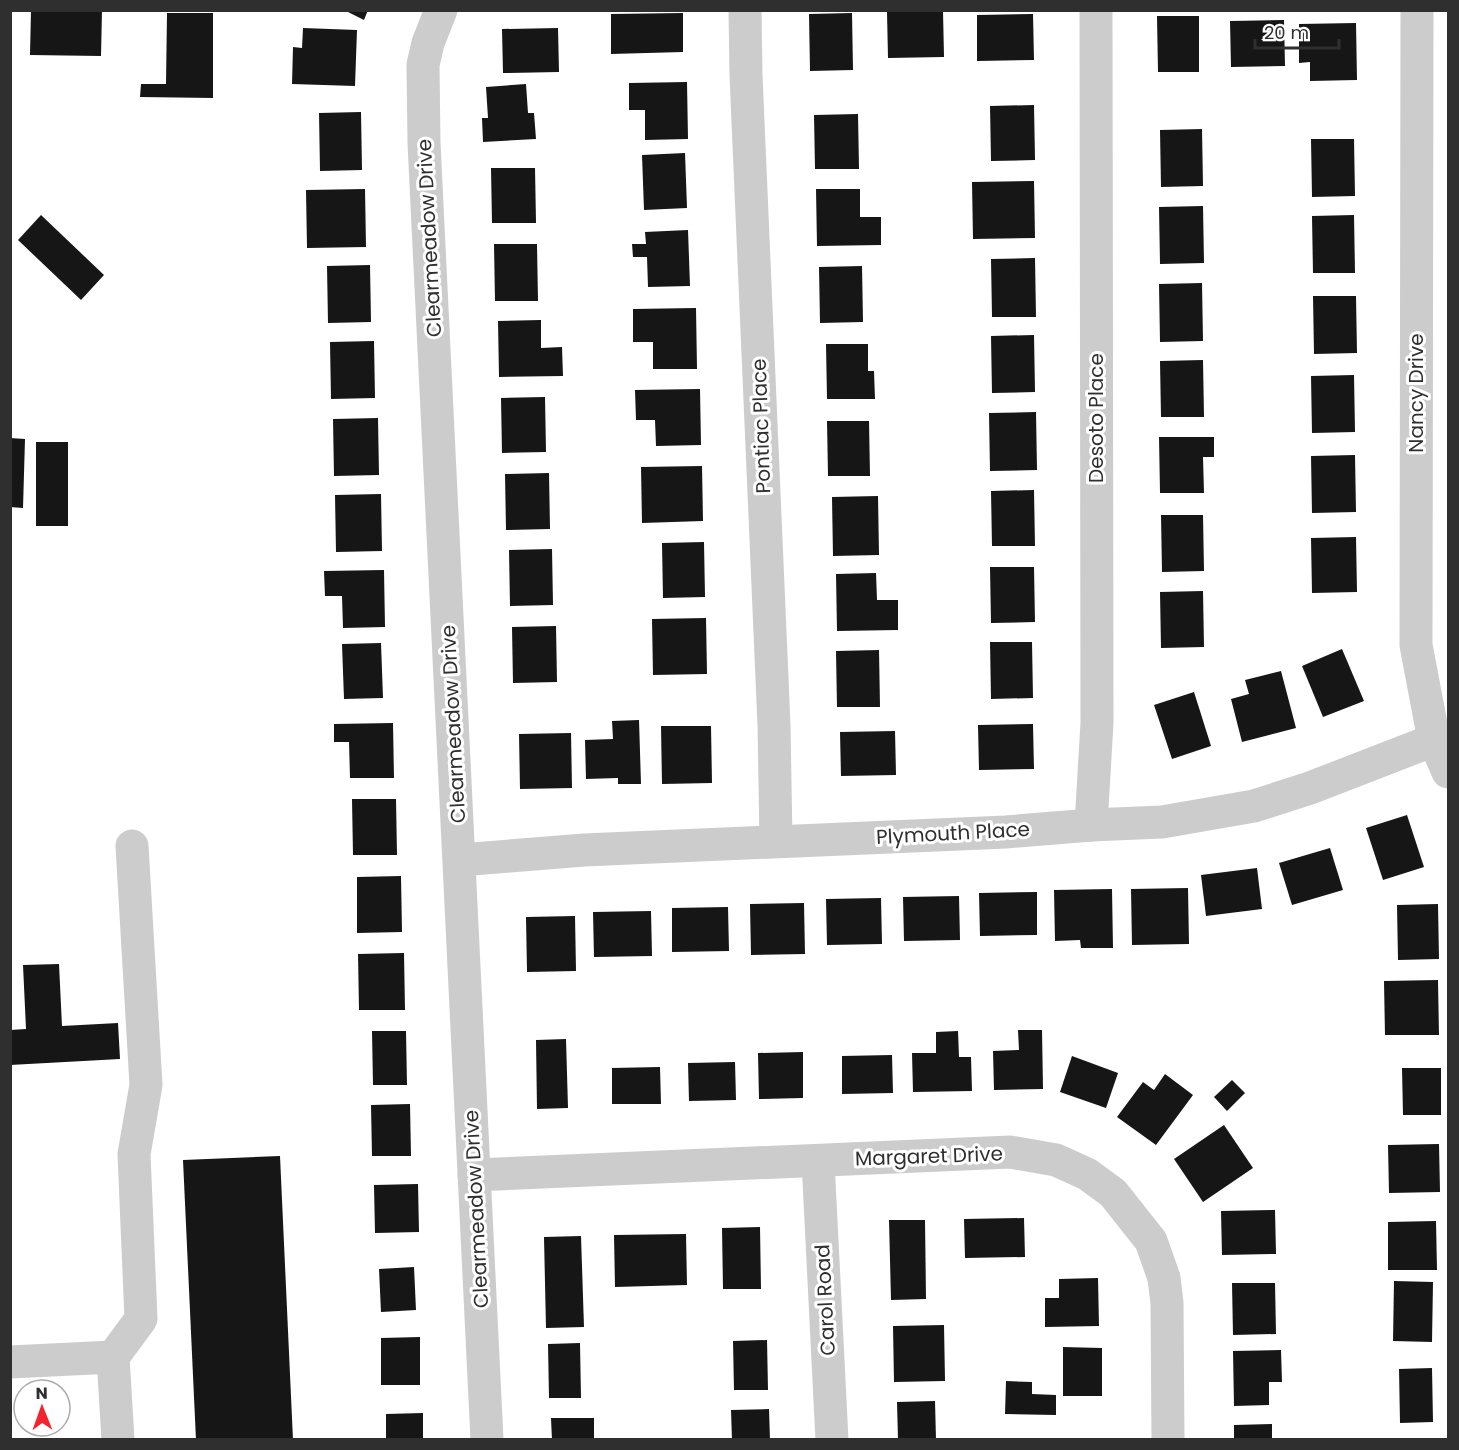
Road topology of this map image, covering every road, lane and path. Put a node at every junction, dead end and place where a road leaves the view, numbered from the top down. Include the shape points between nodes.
1 (441, 10) edge
2 (745, 10) edge
3 (1096, 10) edge
4 (1417, 10) edge
5 (1434, 740) junction
6 (1449, 772) edge
7 (1091, 825) junction
8 (776, 842) junction
9 (132, 846) dead end
10 (460, 860) junction
11 (818, 1161) junction
12 (474, 1175) junction
13 (113, 1357) junction
14 (10, 1362) edge
15 (118, 1440) edge
16 (487, 1440) edge
17 (832, 1440) edge
18 (1168, 1440) edge

1 - 10 street, Clearmeadow Drive via 423,65 424,143
2 - 8 street, Pontiac Place
3 - 7 street, Desoto Place via 1097,723
4 - 5 street, Nancy Drive via 1416,645
5 - 6 street, Nancy Drive
5 - 7 street, Plymouth Place via 1254,806 1162,822
7 - 8 street, Plymouth Place
8 - 10 street, Plymouth Place
9 - 13 street via 146,1085 134,1154 141,1319
10 - 12 street, Clearmeadow Drive
11 - 12 street, Margaret Drive
11 - 17 street, Carol Road
11 - 18 street, Margaret Drive via 1010,1152 1056,1160 1087,1174 1113,1193 1151,1241 1164,1278
12 - 16 street, Clearmeadow Drive
13 - 14 street
13 - 15 street

